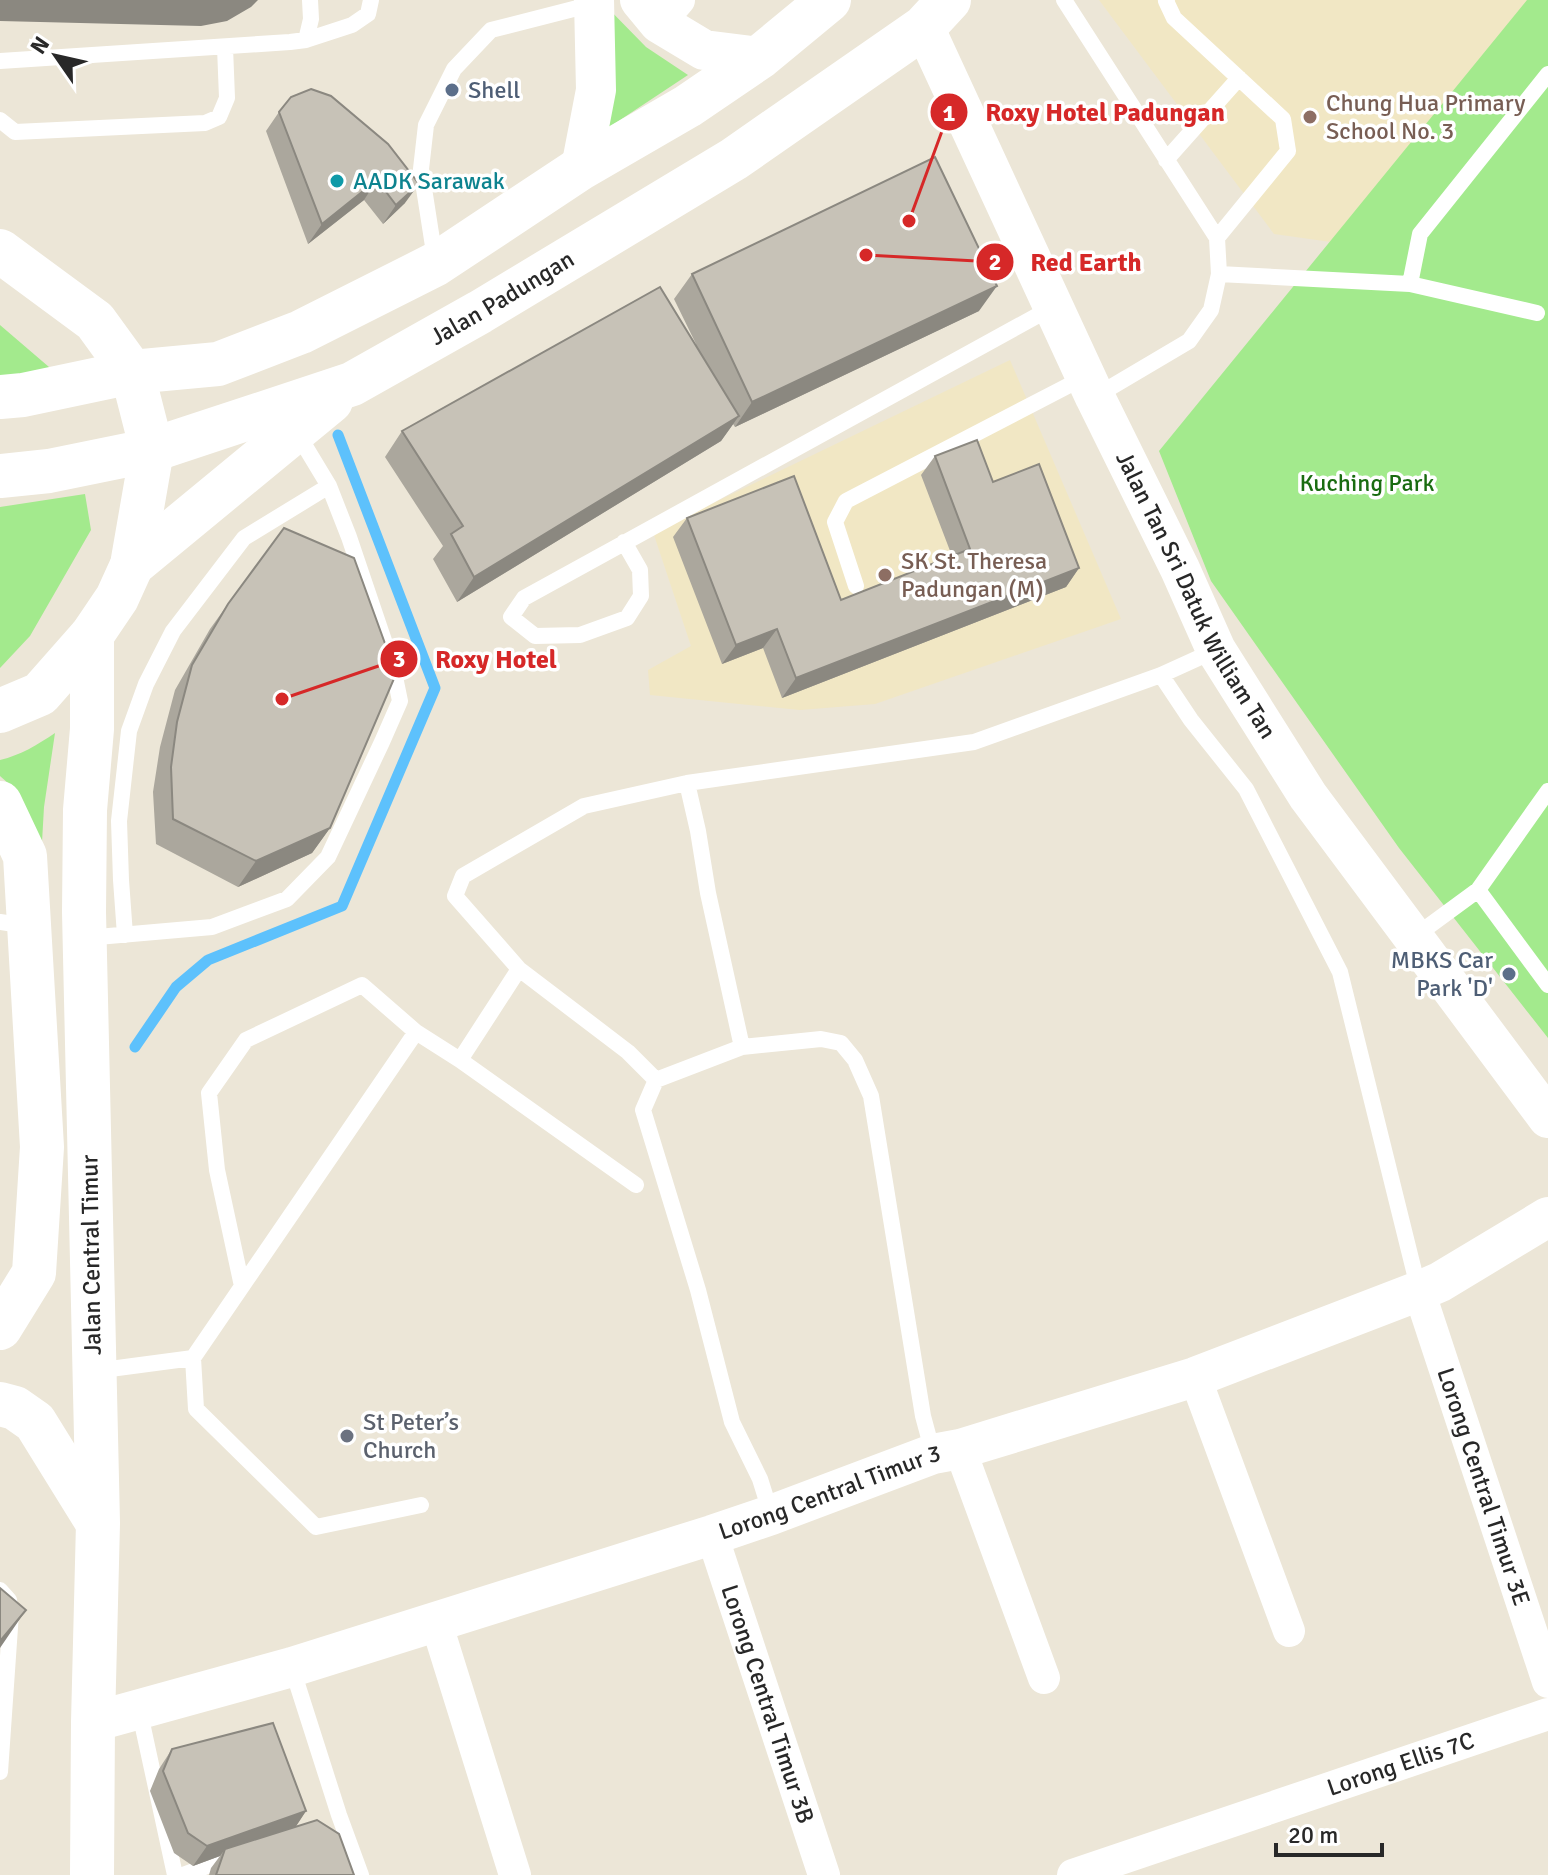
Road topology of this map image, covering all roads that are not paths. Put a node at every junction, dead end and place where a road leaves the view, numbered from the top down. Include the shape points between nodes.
1 (310, 0) edge
2 (371, 0) edge
3 (829, 0) edge
4 (1064, 0) edge
5 (1167, 0) edge
6 (594, 2) edge
7 (659, 8) edge
8 (936, 13) edge
9 (306, 40) junction
10 (225, 47) junction
11 (760, 57) junction
12 (0, 61) edge
13 (1548, 74) edge
14 (1239, 78) junction
15 (0, 120) edge
16 (1166, 160) junction
17 (581, 168) junction
18 (1217, 238) junction
19 (0, 251) edge
20 (436, 264) junction
21 (1219, 274) junction
22 (1410, 284) junction
23 (1053, 307) junction
24 (1537, 313) dead end
25 (132, 372) junction
26 (352, 384) junction
27 (1090, 387) junction
28 (0, 397) edge
29 (296, 430) junction
30 (152, 450) junction
31 (0, 476) edge
32 (329, 486) junction
33 (624, 542) junction
34 (132, 565) junction
35 (856, 586) dead end
36 (92, 635) junction
37 (1216, 650) junction
38 (1161, 675) junction
39 (0, 711) edge
40 (687, 783) junction
41 (1548, 791) edge
42 (0, 803) edge
43 (1478, 890) junction
44 (14, 924) edge
45 (105, 937) junction
46 (1414, 937) junction
47 (519, 969) junction
48 (1548, 985) edge
49 (416, 1032) junction
50 (742, 1047) junction
51 (460, 1060) junction
52 (656, 1080) junction
53 (1548, 1118) edge
54 (636, 1185) dead end
55 (1548, 1217) edge
56 (242, 1286) junction
57 (1419, 1291) junction
58 (0, 1328) edge
59 (193, 1358) junction
60 (93, 1371) junction
61 (1195, 1377) junction
62 (0, 1404) edge
63 (947, 1452) junction
64 (421, 1505) dead end
65 (771, 1515) junction
66 (98, 1523) junction
67 (712, 1535) junction
68 (0, 1590) edge
69 (436, 1622) junction
70 (1289, 1631) dead end
71 (292, 1667) junction
72 (1044, 1678) dead end
73 (1548, 1682) edge
74 (139, 1709) junction
75 (1548, 1714) edge
76 (93, 1722) junction
77 (0, 1772) edge
78 (254, 1848) edge
79 (92, 1875) edge
80 (175, 1875) edge
81 (183, 1875) edge
82 (361, 1875) edge
83 (515, 1875) edge
84 (824, 1875) edge
85 (1073, 1875) edge

1 - 9 lane
2 - 9 lane via 368,14 352,25
3 - 11 main road
4 - 16 lane
5 - 14 lane via 1174,18
6 - 17 street via 596,90
6 - 20 lane via 491,30 454,69 426,125 421,169
7 - 11 street via 704,50
8 - 23 street, Jalan Tan Sri Datuk William Tan
8 - 26 main road, Jalan Padungan via 734,159
9 - 10 lane
10 - 12 lane
10 - 15 lane via 227,98 219,117 205,123 15,132
11 - 17 main road
13 - 22 lane via 1420,234
14 - 16 lane
14 - 18 lane via 1283,119 1288,151
16 - 18 lane
17 - 20 main road
18 - 21 lane
19 - 25 main road via 95,321
20 - 25 main road via 301,332 218,364
21 - 22 lane
21 - 27 lane via 1211,310 1189,341
22 - 24 lane
23 - 27 street, Jalan Tan Sri Datuk William Tan
23 - 33 lane
25 - 28 main road
25 - 30 main road
26 - 29 main road
26 - 30 main road, Jalan Padungan
27 - 35 lane via 846,501 835,522
27 - 37 street, Jalan Tan Sri Datuk William Tan
29 - 32 lane
29 - 34 main road
30 - 31 main road, Jalan Padungan
30 - 34 main road
32 - 45 lane via 244,538 173,631 146,684 129,731 119,821 121,880
32 - 45 lane via 393,667 400,701 328,857 287,899 212,927
33 - 33 lane via 524,598 511,617 535,636 580,635 627,618 641,596 640,570
34 - 36 main road
36 - 39 main road via 40,694
36 - 45 main road, Jalan Central Timur via 85,810
37 - 38 lane
37 - 46 street, Jalan Tan Sri Datuk William Tan via 1308,796
38 - 40 lane via 974,742
38 - 57 lane via 1246,789 1340,972
40 - 47 lane via 584,806 463,876 455,896
40 - 50 lane
41 - 43 lane
42 - 44 main road, Jalan Central Timur via 25,856
43 - 46 lane
43 - 48 lane
44 - 58 main road, Jalan Central Timur via 42,1147 34,1273
45 - 60 main road, Jalan Central Timur
46 - 53 street, Jalan Tan Sri Datuk William Tan
47 - 51 lane
47 - 52 lane via 628,1052
49 - 51 lane
49 - 56 lane
49 - 56 lane via 362,985 246,1040 209,1093 217,1170
50 - 52 lane
50 - 63 lane via 821,1039 841,1043 855,1060 871,1096 923,1416
51 - 54 lane
52 - 65 lane via 643,1110 732,1422
55 - 57 street, Lorong Central Timur 3
56 - 59 lane
57 - 61 street, Lorong Central Timur 3
57 - 73 street, Lorong Central Timur 3E
59 - 60 lane
59 - 64 lane via 196,1409 316,1527
60 - 66 main road, Jalan Central Timur
61 - 63 street, Lorong Central Timur 3
61 - 70 street
62 - 66 main road via 35,1422
63 - 65 street, Lorong Central Timur 3
63 - 72 street
65 - 67 street, Lorong Central Timur 3
66 - 76 main road, Jalan Central Timur
67 - 69 street, Lorong Central Timur 3
67 - 84 street, Lorong Central Timur 3B
68 - 77 lane via 11,1613
69 - 71 street, Lorong Central Timur 3
69 - 83 street
71 - 74 street, Lorong Central Timur 3
71 - 82 lane via 332,1818
74 - 76 street, Lorong Central Timur 3
74 - 80 lane
75 - 85 street, Lorong Ellis 7C
76 - 79 main road, Jalan Central Timur
78 - 81 lane

